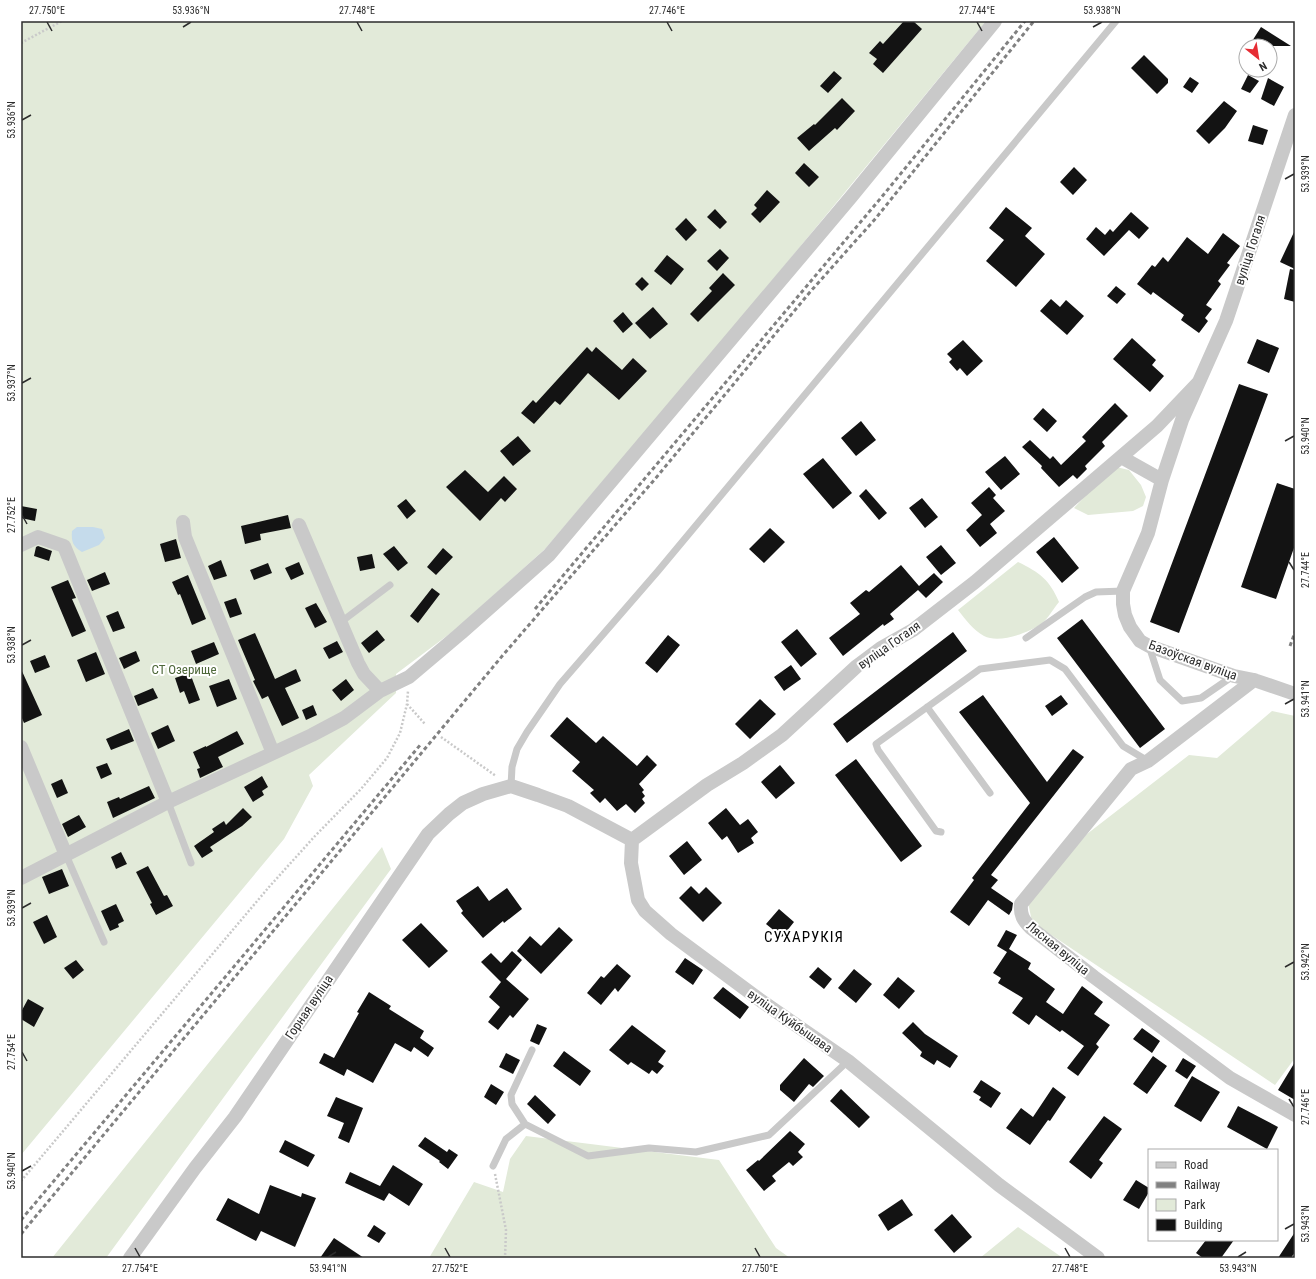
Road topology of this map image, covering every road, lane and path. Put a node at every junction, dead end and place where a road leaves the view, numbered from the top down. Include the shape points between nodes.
1 (62, 21) edge
2 (995, 21) edge
3 (1116, 21) edge
4 (21, 43) edge
5 (1295, 115) edge
6 (1198, 383) junction
7 (1120, 457) junction
8 (1162, 480) junction
9 (183, 522) dead end
10 (299, 525) dead end
11 (21, 546) edge
12 (390, 585) dead end
13 (1123, 591) junction
14 (340, 622) junction
15 (1026, 638) dead end
16 (1149, 646) junction
17 (1234, 676) junction
18 (409, 677) junction
19 (1254, 680) junction
20 (386, 689) junction
21 (1295, 694) edge
22 (407, 704) junction
23 (927, 707) junction
24 (425, 724) dead end
25 (441, 737) dead end
26 (21, 747) edge
27 (273, 753) junction
28 (1148, 761) junction
29 (511, 786) junction
30 (990, 793) dead end
31 (168, 802) junction
32 (941, 832) dead end
33 (632, 840) junction
34 (66, 856) junction
35 (191, 863) dead end
36 (21, 878) edge
37 (104, 942) dead end
38 (532, 1050) dead end
39 (848, 1061) junction
40 (1295, 1115) edge
41 (525, 1124) junction
42 (493, 1166) joint
43 (21, 1181) edge
44 (130, 1258) edge
45 (505, 1258) edge
46 (1098, 1258) edge

1 - 4 path
2 - 18 street via 851,197 549,555
3 - 29 lane via 658,571 560,684 518,749 512,768
5 - 6 street, вуліца Гогаля via 1226,321
6 - 7 street, вуліца Гогаля via 1157,426
6 - 8 street, вуліца Гогаля via 1182,420
7 - 8 street
7 - 33 street, вуліца Гогаля via 975,582 913,630 881,648 858,666 782,735 707,785
8 - 13 street, Базоўская вуліца via 1148,532
9 - 27 street via 185,537
10 - 14 street
11 - 31 street via 38,537 64,546
12 - 14 lane
13 - 15 lane via 1096,592 1085,597
13 - 16 street, Базоўская вуліца via 1125,616 1140,641
14 - 20 street via 364,674
16 - 17 street, Базоўская вуліца
16 - 17 lane via 1160,680 1182,701 1201,698
17 - 19 street, Базоўская вуліца
18 - 20 street
18 - 22 path
19 - 21 street, Базоўская вуліца
19 - 28 street, Лясная вуліца
20 - 27 street via 344,718
22 - 24 path
22 - 43 path via 400,733 387,758 269,887
23 - 28 lane via 980,669 1050,660 1065,668 1123,746
23 - 30 lane
23 - 32 lane via 876,744 900,783 936,831
25 - 29 path
26 - 34 street
27 - 31 street
28 - 40 street, Лясная вуліца via 1132,769 1021,904 1023,920 1094,977 1230,1078
29 - 33 street via 568,806
29 - 44 street, Горная вуліца via 483,794 464,803 428,834 235,1116
31 - 34 street
31 - 35 lane
33 - 39 street, вуліца Куйбышава via 631,863 638,900 646,911 671,934
34 - 36 street
34 - 37 lane
38 - 41 lane via 511,1095 512,1104
39 - 41 lane via 769,1135 696,1152 649,1148 588,1156
39 - 46 street, вуліца Куйбышава via 999,1185
41 - 42 lane via 506,1139
42 - 45 path via 506,1230

